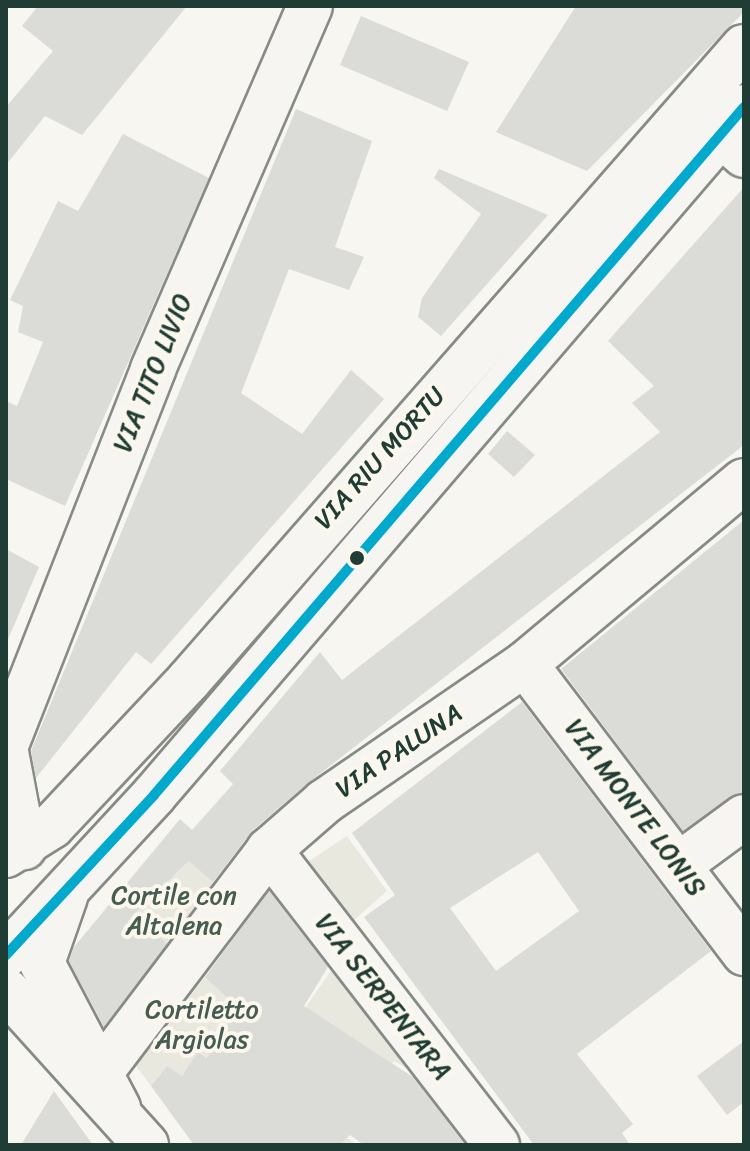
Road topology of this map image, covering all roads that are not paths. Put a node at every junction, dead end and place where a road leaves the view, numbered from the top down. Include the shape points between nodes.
1 (310, 6) edge
2 (744, 47) edge
3 (737, 132) edge
4 (744, 481) edge
5 (525, 664) junction
6 (6, 745) edge
7 (6, 752) edge
8 (744, 817) edge
9 (269, 850) junction
10 (15, 851) edge
11 (680, 864) junction
12 (65, 897) junction
13 (744, 953) edge
14 (6, 955) edge
15 (6, 990) edge
16 (6, 1020) edge
17 (114, 1107) edge
18 (146, 1145) edge
19 (497, 1145) edge

1 - 6 street, VIA TITO LIVIO via 153,369
2 - 10 street, VIA RIU MORTU via 189,680
3 - 12 street, VIA RIU MORTU
4 - 5 street, VIA PALUNA
5 - 9 street, VIA PALUNA via 324,802
5 - 11 street, VIA MONTE LONIS
7 - 10 street
8 - 11 street
9 - 17 street, VIA PALUNA
9 - 19 street, VIA SERPENTARA
11 - 13 street, VIA MONTE LONIS
12 - 14 street, VIA RIU MORTU
12 - 17 street via 42,963
15 - 17 street
16 - 17 street
17 - 18 street

